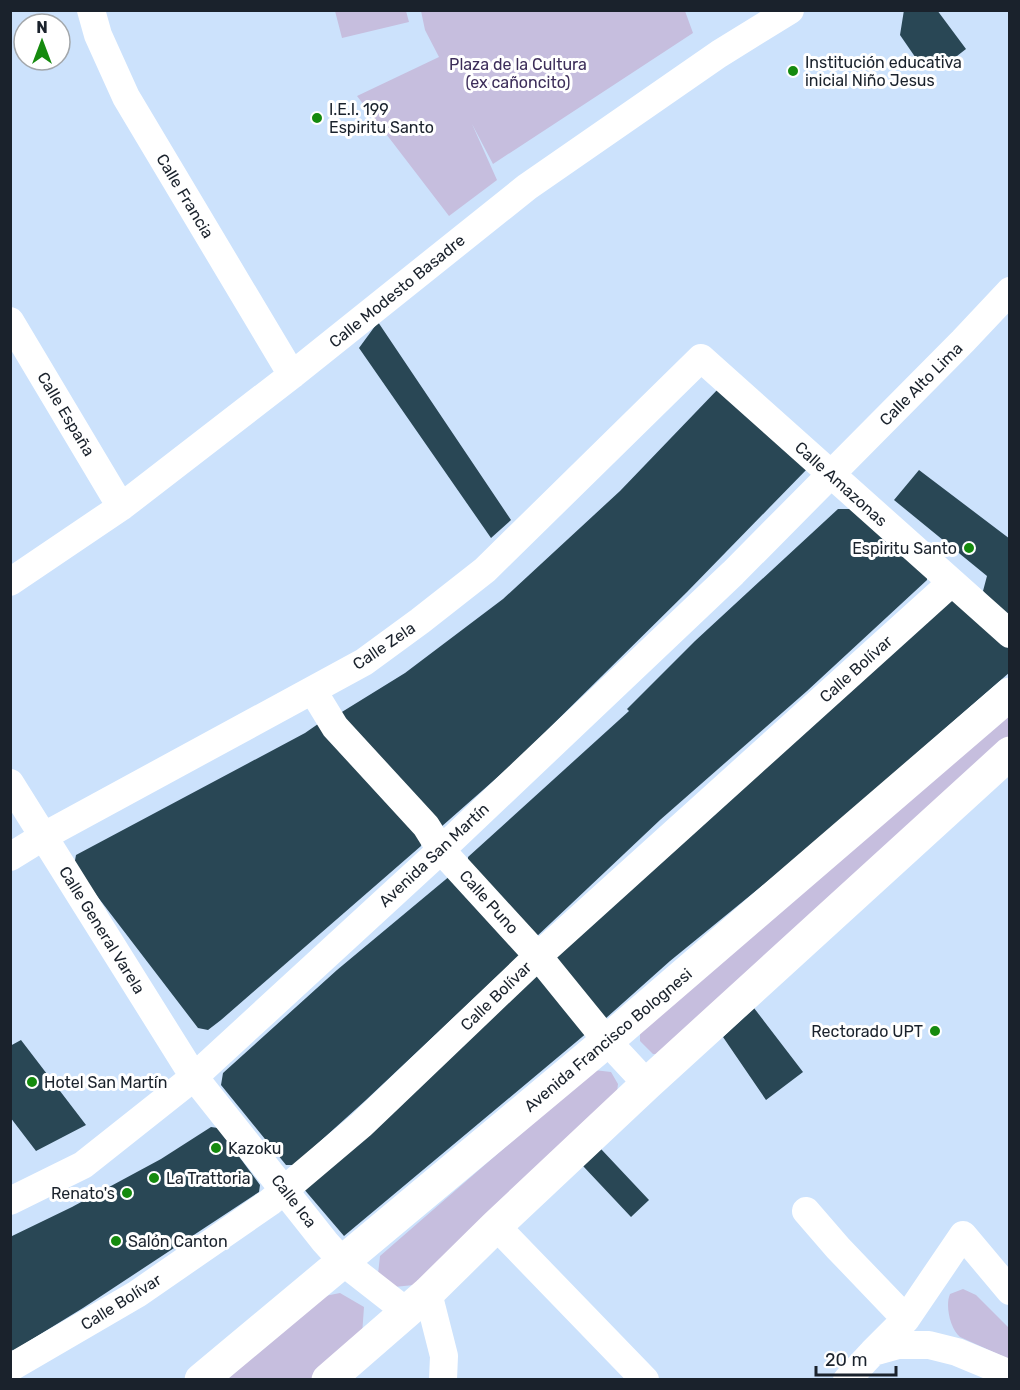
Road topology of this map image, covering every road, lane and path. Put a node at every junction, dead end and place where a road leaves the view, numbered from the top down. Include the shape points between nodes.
1 (92, 10) edge
2 (790, 10) edge
3 (1010, 291) edge
4 (10, 321) edge
5 (701, 358) joint
6 (292, 375) junction
7 (830, 475) junction
8 (121, 507) junction
9 (10, 582) edge
10 (951, 583) junction
11 (1010, 634) edge
12 (313, 691) junction
13 (1010, 694) edge
14 (1010, 753) edge
15 (10, 783) edge
16 (44, 836) junction
17 (441, 850) junction
18 (10, 857) edge
19 (538, 956) junction
20 (607, 1041) junction
21 (194, 1077) junction
22 (647, 1084) junction
23 (285, 1189) junction
24 (10, 1201) edge
25 (806, 1211) dead end
26 (496, 1226) junction
27 (343, 1262) junction
28 (1010, 1291) edge
29 (417, 1302) junction
30 (906, 1319) junction
31 (873, 1352) junction
32 (10, 1368) edge
33 (1010, 1374) edge
34 (201, 1380) edge
35 (328, 1380) edge
36 (443, 1380) edge
37 (645, 1380) edge
38 (847, 1380) edge

1 - 6 street, Calle Francia via 98,35 126,97
2 - 6 street, Calle Modesto Basadre via 526,187
3 - 7 street, Calle Alto Lima
4 - 8 street, Calle España
5 - 7 street, Calle Amazonas
5 - 12 street, Calle Zela via 485,570 364,662
6 - 8 street, Calle Modesto Basadre
7 - 10 street, Calle Amazonas
7 - 17 street, Avenida San Martín
8 - 9 street, Calle Modesto Basadre
10 - 11 street, Calle Amazonas
10 - 19 street, Calle Bolívar
12 - 16 street, Calle Zela
12 - 17 street, Calle Puno via 335,727 426,826
13 - 20 main road, Avenida Francisco Bolognesi
14 - 22 main road
15 - 16 street, Calle General Varela
16 - 18 street, Calle Zela
16 - 21 street, Calle General Varela
17 - 19 street, Calle Puno
17 - 21 street, Avenida San Martín
19 - 20 street, Calle Puno
19 - 23 street, Calle Bolívar via 361,1125
20 - 22 street, Calle Puno
20 - 27 main road, Avenida Francisco Bolognesi
21 - 23 street, Calle Ica
21 - 24 street, Avenida San Martín via 83,1164
22 - 26 main road
23 - 27 street, Calle Ica
23 - 32 street, Calle Bolívar via 137,1294
25 - 30 street
26 - 29 main road
26 - 37 street
27 - 29 street, Calle Ica
27 - 34 main road, Avenida Francisco Bolognesi
28 - 30 street via 963,1235
29 - 35 main road
29 - 36 street via 444,1356
30 - 31 street
31 - 33 street via 898,1345 929,1345
31 - 38 street

